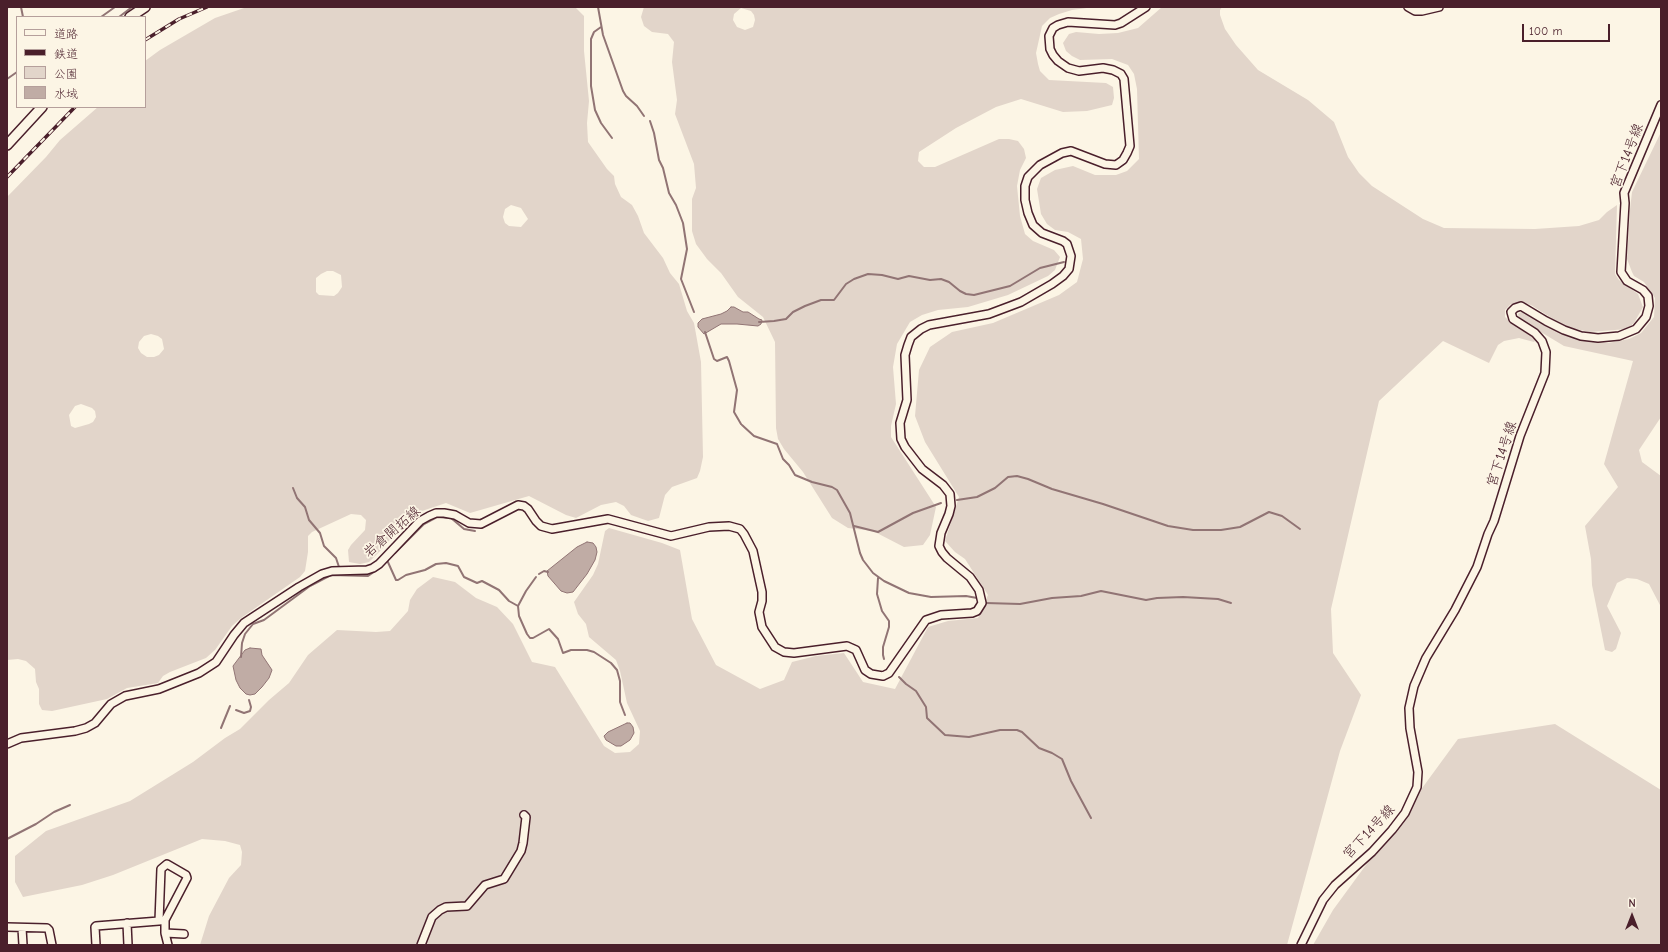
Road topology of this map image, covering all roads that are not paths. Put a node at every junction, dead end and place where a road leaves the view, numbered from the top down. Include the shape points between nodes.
1 (145, 7) edge
2 (1146, 7) edge
3 (1408, 7) edge
4 (1439, 7) edge
5 (132, 16) edge
6 (1661, 105) edge
7 (41, 108) edge
8 (7, 145) edge
9 (7, 744) edge
10 (524, 815) dead end
11 (162, 921) junction
12 (127, 924) junction
13 (7, 928) edge
14 (22, 928) junction
15 (165, 933) junction
16 (184, 934) dead end
17 (23, 945) edge
18 (52, 945) edge
19 (96, 945) edge
20 (128, 945) edge
21 (168, 945) edge
22 (421, 945) edge
23 (1301, 945) edge

1 - 5 main road
2 - 9 street, 岩倉開拓線 via 1115,25 1068,22 1058,24 1049,36 1053,55 1068,68 1079,71 1103,68 1121,74 1124,79 1130,146 1123,160 1116,165 1105,164 1072,151 1062,153 1040,165 1028,177 1025,200 1033,225 1042,233 1067,244 1071,256 1069,269 1052,284 1021,302 989,314 929,325 912,337 908,345 905,356 907,400 900,423 901,439 922,469 943,485 950,494 951,506 939,546 947,558 970,577 979,590 982,603 972,613 941,615 926,620 889,673 883,676 865,670 856,650 852,647 794,653 784,652 775,647 762,627 759,612 762,592 753,551 740,529 729,526 710,527 671,536 608,519 552,529 541,526 528,509 518,505 481,524 469,524 444,513 429,516 420,521 373,568 322,574 244,623 216,662 199,673 158,689 125,696 110,704 95,723 86,728 22,738
3 - 4 street via 1422,11
6 - 23 street, 宮下14号線 via 1624,193 1621,272 1627,281 1648,296 1646,317 1636,329 1619,336 1598,338 1564,330 1521,306 1511,312 1513,319 1535,333 1542,341 1546,352 1545,373 1520,436 1477,567 1426,658 1414,686 1409,708 1418,772 1417,787 1405,814 1392,830 1323,900
7 - 8 main road
10 - 22 street via 526,817 521,852 504,880 485,885 467,906 446,907 440,910 432,917
11 - 11 street via 161,869 167,864 187,878
11 - 12 street
11 - 15 street
12 - 19 street via 96,926
12 - 20 street
13 - 14 street
14 - 17 street
14 - 18 street via 47,928
15 - 16 street
15 - 21 street

